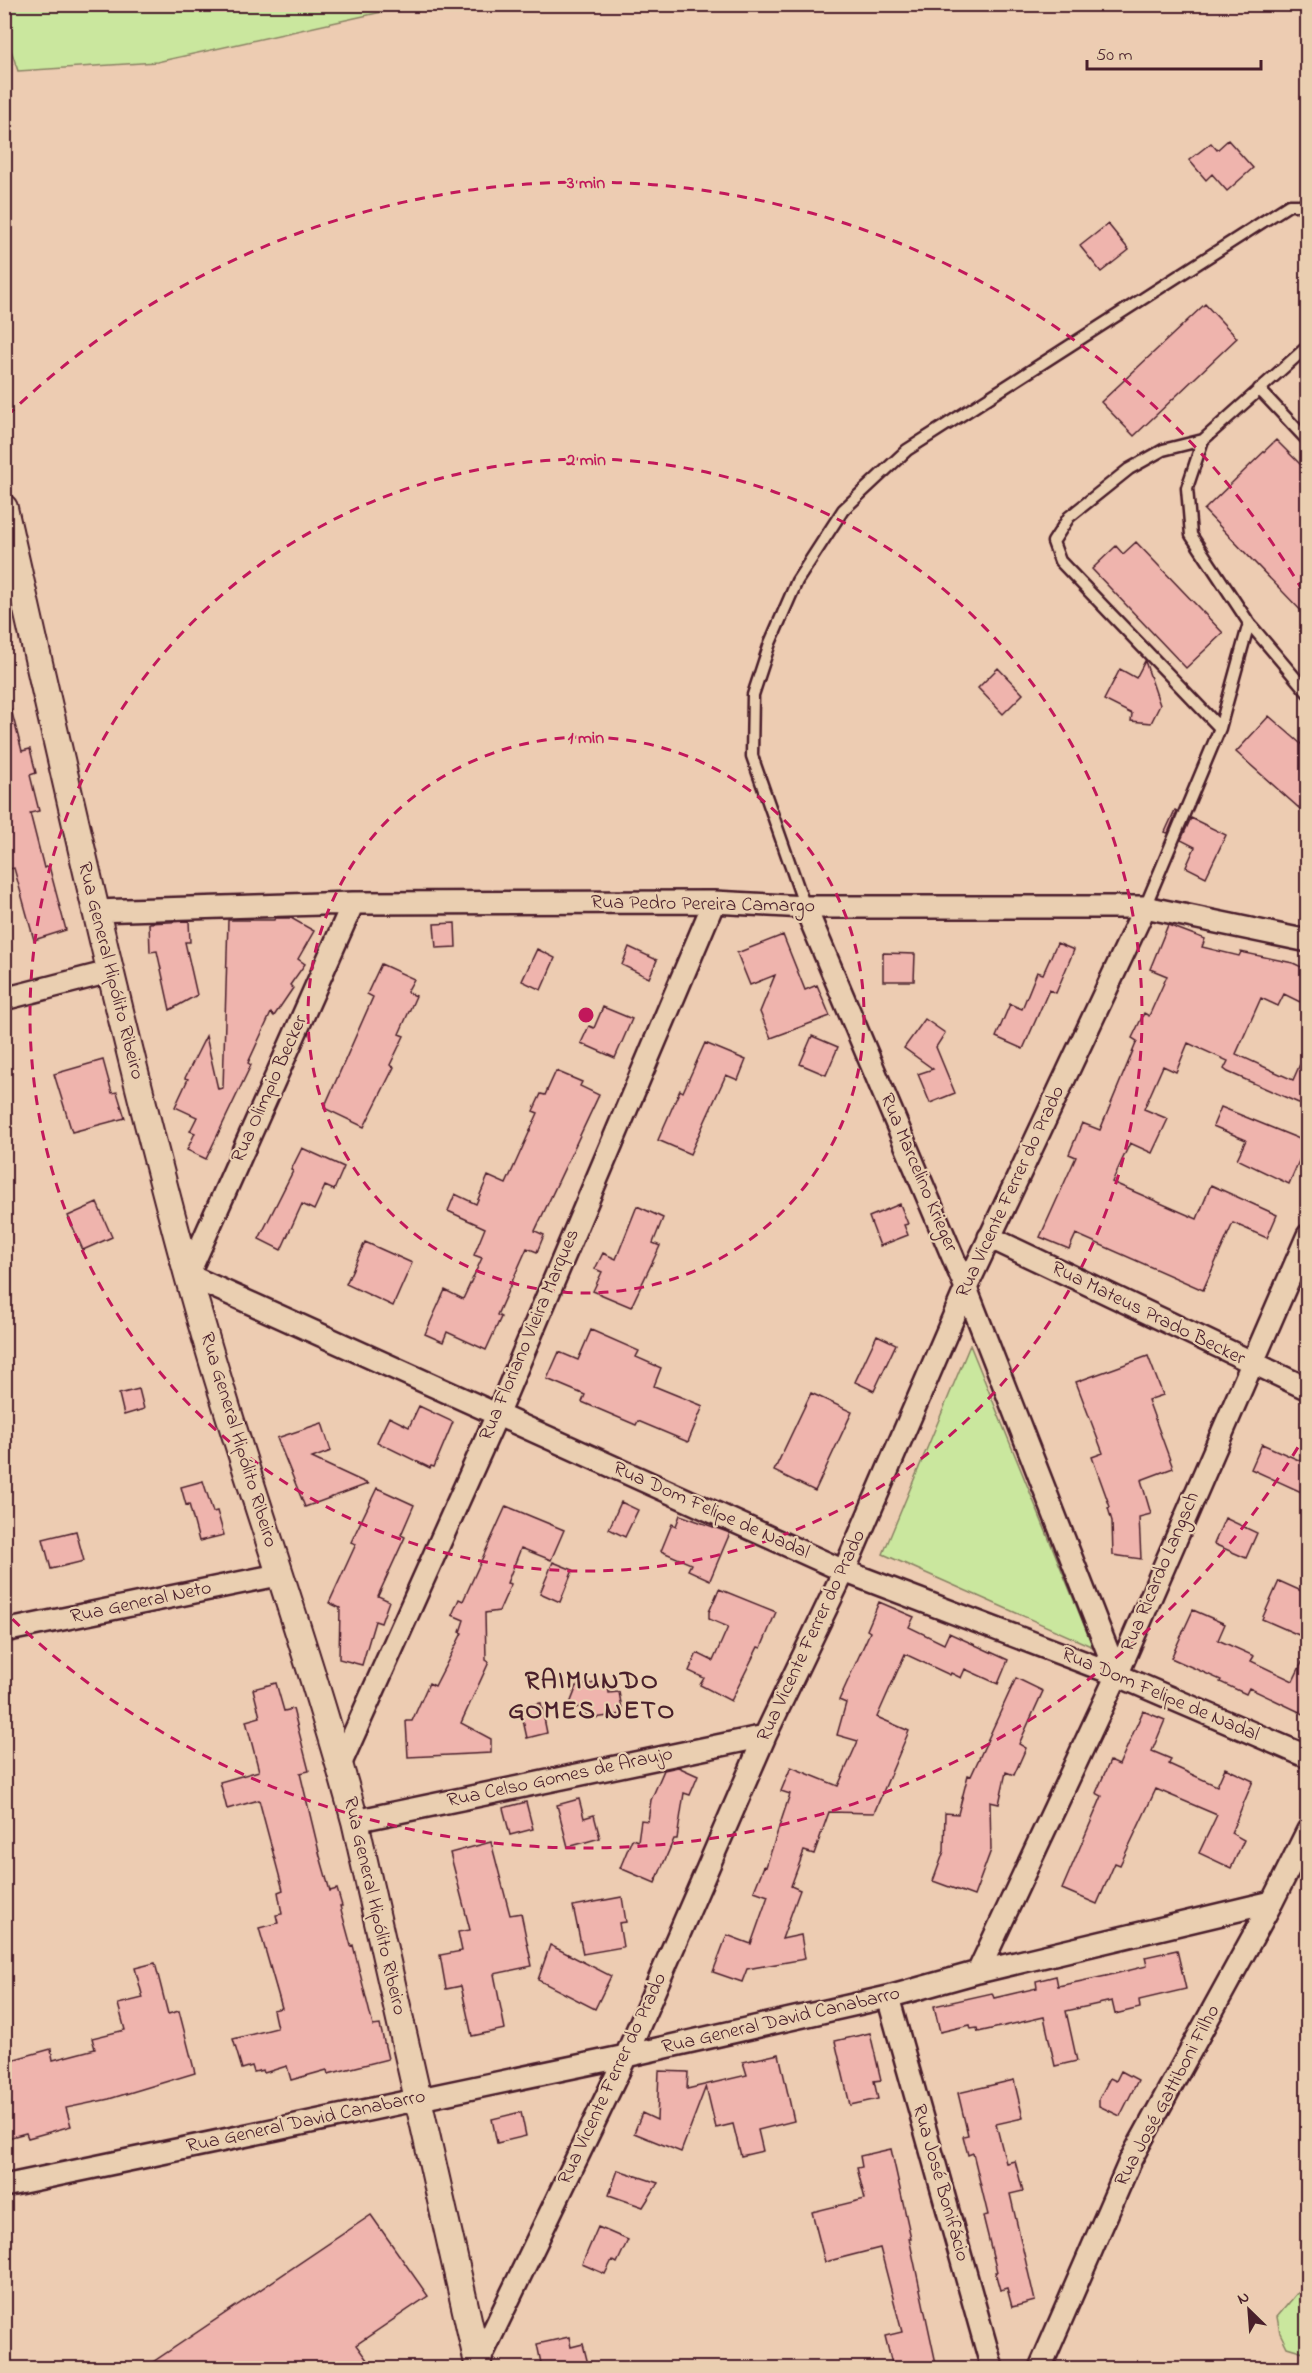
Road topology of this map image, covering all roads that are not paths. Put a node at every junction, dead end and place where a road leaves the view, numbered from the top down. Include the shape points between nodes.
1 (1308, 206) edge
2 (1308, 346) edge
3 (1259, 389) junction
4 (1203, 440) junction
5 (1308, 441) edge
6 (4, 508) edge
7 (1249, 623) junction
8 (1308, 693) edge
9 (1220, 728) junction
10 (353, 903) junction
11 (714, 903) junction
12 (805, 907) junction
13 (1145, 907) junction
14 (94, 911) junction
15 (1308, 941) edge
16 (109, 972) junction
17 (4, 999) edge
18 (1308, 1235) edge
19 (989, 1237) junction
20 (188, 1275) junction
21 (966, 1287) junction
22 (1250, 1363) junction
23 (1308, 1389) edge
24 (496, 1415) junction
25 (844, 1571) junction
26 (279, 1575) junction
27 (4, 1631) edge
28 (1117, 1675) junction
29 (765, 1736) junction
30 (1308, 1757) edge
31 (340, 1765) junction
32 (355, 1821) junction
33 (1308, 1830) edge
34 (1272, 1902) junction
35 (978, 1972) junction
36 (888, 1997) junction
37 (626, 2056) junction
38 (419, 2099) junction
39 (4, 2186) edge
40 (478, 2366) edge
41 (992, 2368) edge
42 (1040, 2368) edge

1 - 12 lane via 1289,205 907,450 843,510 797,581 753,695 752,756
2 - 3 lane
3 - 4 lane
3 - 5 lane
4 - 7 lane via 1187,488 1191,535
4 - 9 lane via 1163,450 1129,469 1069,517 1053,542 1060,561
6 - 14 street, Rua General Hipólito Ribeiro
7 - 8 lane
7 - 9 lane
9 - 13 lane
10 - 11 street, Rua Pedro Pereira Camargo
10 - 14 street, Rua Pedro Pereira Camargo
10 - 20 street, Rua Olimpio Becker
11 - 12 street, Rua Pedro Pereira Camargo
11 - 24 street, Rua Floriano Vieira Marques
12 - 13 street, Rua Pedro Pereira Camargo
12 - 21 street, Rua Marcelino Krieger
13 - 15 street, Rua Pedro Pereira Camargo
13 - 19 street, Rua Vicente Ferrer do Prado
14 - 16 street, Rua General Hipólito Ribeiro
16 - 17 street
16 - 20 street, Rua General Hipólito Ribeiro
18 - 22 street, Rua Ricardo Langsch
19 - 21 street, Rua Vicente Ferrer do Prado
19 - 22 street, Rua Mateus Prado Becker
20 - 24 street, Rua Dom Felipe de Nadal
20 - 26 street, Rua General Hipólito Ribeiro
21 - 25 street, Rua Vicente Ferrer do Prado
21 - 28 street, Rua Marcelino Krieger
22 - 23 street, Rua Mateus Prado Becker
22 - 28 street, Rua Ricardo Langsch
24 - 25 street, Rua Dom Felipe de Nadal
24 - 31 street, Rua Floriano Vieira Marques
25 - 28 street, Rua Dom Felipe de Nadal
25 - 29 street, Rua Vicente Ferrer do Prado
26 - 27 street, Rua General Neto
26 - 31 street, Rua General Hipólito Ribeiro
28 - 30 street, Rua Dom Felipe de Nadal
28 - 35 street, Rua Ricardo Langsch
29 - 32 street, Rua Celso Gomes de Araujo
29 - 37 street, Rua Vicente Ferrer do Prado
31 - 32 street, Rua General Hipólito Ribeiro
32 - 38 street, Rua General Hipólito Ribeiro
33 - 34 street, Rua José Gattiboni Filho
34 - 35 street, Rua General David Canabarro
34 - 42 street, Rua José Gattiboni Filho via 1131,2159
35 - 36 street, Rua General David Canabarro
36 - 37 street, Rua General David Canabarro
36 - 41 street, Rua José Bonifácio
37 - 38 street, Rua General David Canabarro
37 - 40 street, Rua Vicente Ferrer do Prado
38 - 39 street, Rua General David Canabarro
38 - 40 street, Rua General Hipólito Ribeiro

